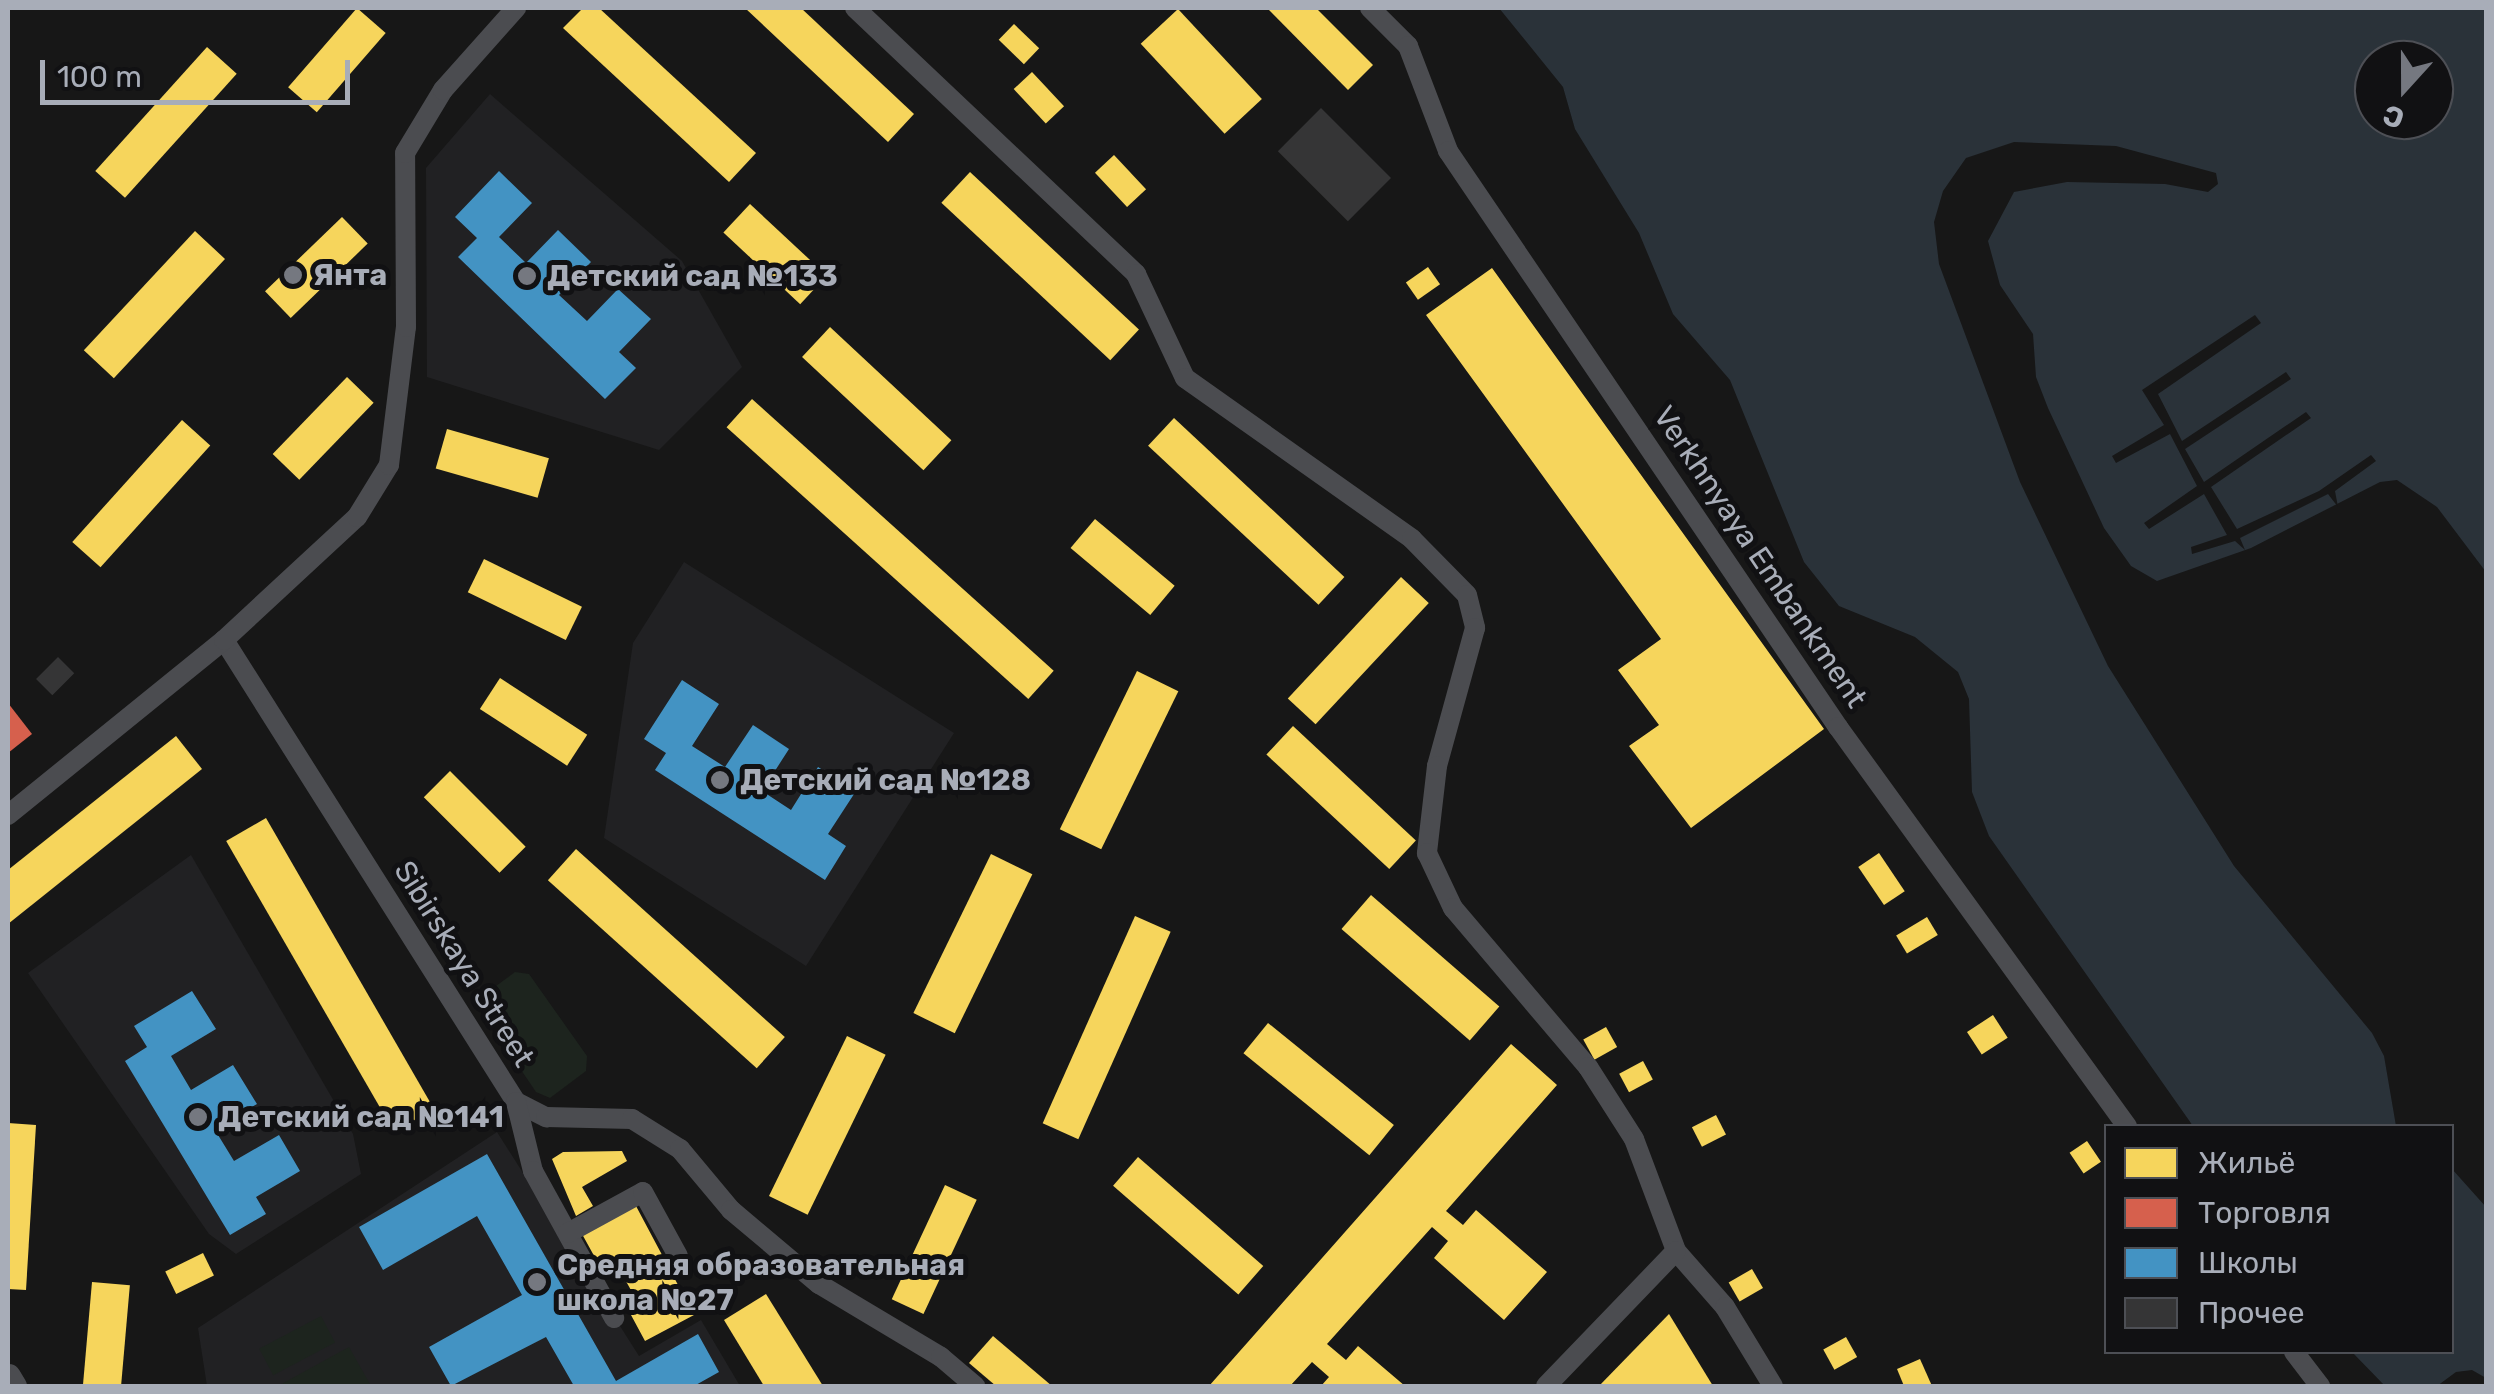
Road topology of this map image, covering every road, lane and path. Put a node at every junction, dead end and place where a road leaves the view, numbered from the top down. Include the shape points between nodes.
1 (516, 8) edge
2 (855, 8) edge
3 (1370, 8) edge
4 (224, 640) junction
5 (8, 815) edge
6 (516, 1102) junction
7 (2127, 1124) edge
8 (568, 1232) junction
9 (1676, 1251) junction
10 (678, 1256) dead end
11 (614, 1318) dead end
12 (2296, 1354) edge
13 (8, 1376) edge
14 (14, 1386) edge
15 (975, 1386) edge
16 (1546, 1386) edge
17 (1772, 1386) edge
18 (2320, 1386) edge

1 - 4 street via 442,90 405,153 406,327 389,465 357,517
2 - 9 street via 1136,274 1185,378 1412,539 1467,595 1475,628 1437,766 1427,853 1453,908 1588,1067 1625,1125
3 - 7 street, Verkhnyaya Embankment via 1408,46 1448,151 1838,727
4 - 5 street
4 - 6 street, Sibirskaya Street
6 - 8 street via 533,1171
6 - 15 street, Sibirskaya Street via 546,1117 632,1118 680,1149 731,1210 820,1284 941,1357
8 - 10 street via 643,1192
8 - 11 street
9 - 16 street
9 - 17 street via 1725,1308
12 - 18 street
13 - 14 street

